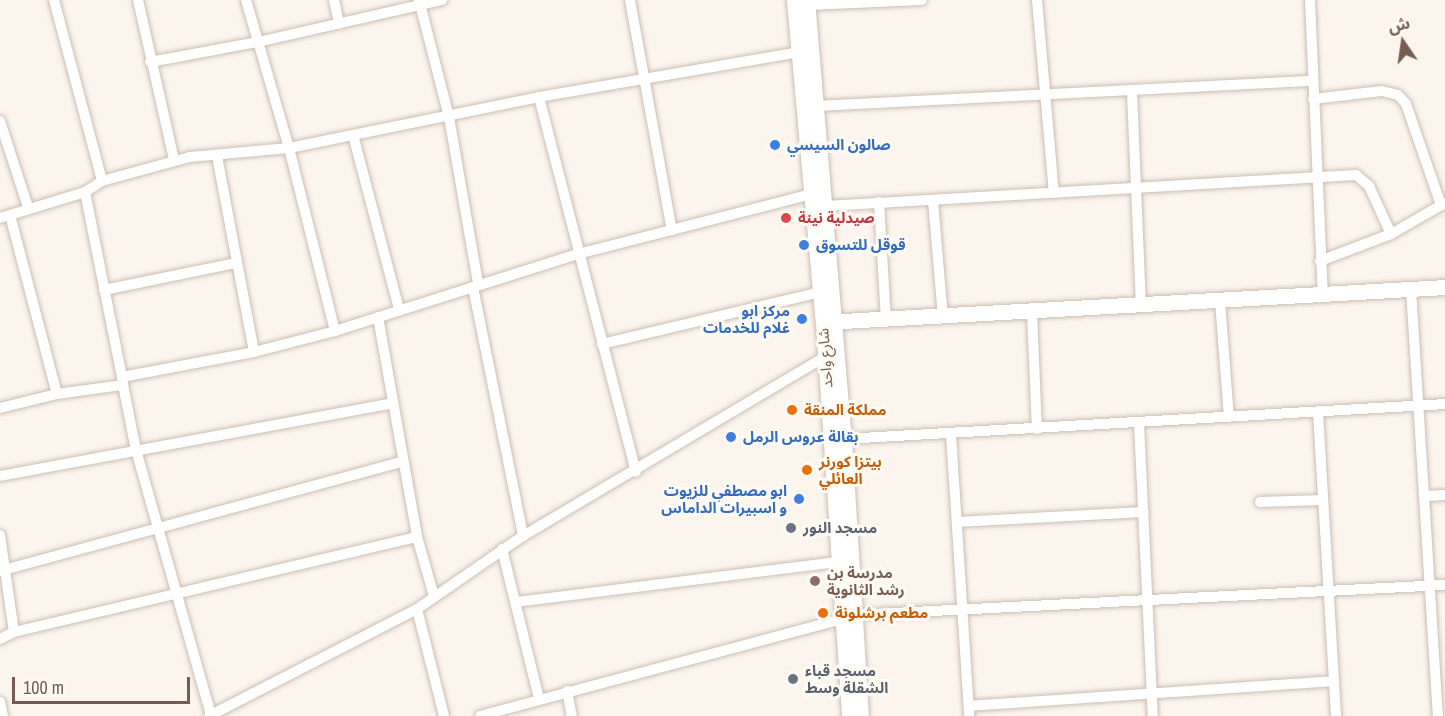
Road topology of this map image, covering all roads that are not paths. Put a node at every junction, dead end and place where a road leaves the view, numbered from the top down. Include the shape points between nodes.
1 (54, 0) edge
2 (138, 0) edge
3 (246, 0) edge
4 (334, 0) edge
5 (442, 0) edge
6 (630, 0) edge
7 (922, 0) edge
8 (1037, 0) edge
9 (1310, 0) edge
10 (419, 2) edge
11 (803, 2) edge
12 (339, 23) junction
13 (803, 30) junction
14 (258, 42) junction
15 (799, 52) junction
16 (150, 62) junction
17 (644, 80) junction
18 (1313, 81) junction
19 (1132, 92) junction
20 (1046, 96) junction
21 (539, 97) junction
22 (1313, 99) junction
23 (817, 106) junction
24 (449, 117) junction
25 (0, 121) edge
26 (353, 135) junction
27 (289, 148) junction
28 (217, 156) junction
29 (174, 160) junction
30 (1316, 176) junction
31 (102, 181) junction
32 (1135, 187) junction
33 (85, 192) junction
34 (1054, 193) junction
35 (812, 194) junction
36 (933, 201) junction
37 (879, 202) junction
38 (1443, 204) edge
39 (826, 206) junction
40 (28, 207) junction
41 (5, 217) edge
42 (672, 230) junction
43 (1391, 234) junction
44 (578, 254) junction
45 (1320, 261) junction
46 (236, 263) junction
47 (476, 286) junction
48 (1445, 288) edge
49 (1411, 289) junction
50 (104, 290) junction
51 (826, 291) junction
52 (1323, 295) junction
53 (1220, 301) junction
54 (1142, 305) junction
55 (399, 309) junction
56 (1032, 312) junction
57 (378, 316) junction
58 (943, 317) junction
59 (886, 319) junction
60 (828, 322) junction
61 (335, 331) junction
62 (602, 344) junction
63 (254, 352) junction
64 (830, 354) junction
65 (122, 381) junction
66 (57, 394) junction
67 (390, 404) junction
68 (1445, 404) edge
69 (1420, 406) junction
70 (0, 408) edge
71 (1318, 412) junction
72 (1229, 417) junction
73 (1139, 423) junction
74 (1037, 429) junction
75 (951, 434) junction
76 (844, 438) junction
77 (136, 450) junction
78 (402, 462) junction
79 (636, 471) junction
80 (0, 476) edge
81 (1445, 495) edge
82 (1426, 496) junction
83 (1323, 500) junction
84 (1260, 502) dead end
85 (1144, 513) junction
86 (957, 522) junction
87 (160, 527) junction
88 (0, 535) edge
89 (523, 536) junction
90 (417, 537) junction
91 (502, 549) junction
92 (839, 562) junction
93 (3, 571) edge
94 (1445, 585) edge
95 (1431, 586) junction
96 (178, 594) junction
97 (1328, 594) junction
98 (434, 596) junction
99 (516, 602) junction
100 (1149, 602) junction
101 (417, 609) junction
102 (961, 612) junction
103 (848, 617) junction
104 (14, 632) junction
105 (0, 639) edge
106 (1334, 681) junction
107 (1440, 681) edge
108 (567, 691) junction
109 (1152, 694) junction
110 (854, 696) junction
111 (539, 699) junction
112 (0, 702) edge
113 (969, 711) edge
114 (210, 715) edge
115 (3, 716) edge
116 (444, 716) edge
117 (480, 716) edge
118 (572, 716) edge
119 (849, 716) edge
120 (861, 716) edge
121 (1153, 716) edge
122 (1336, 716) edge
123 (1438, 716) edge

1 - 31 street
2 - 16 street
3 - 14 street
4 - 12 street
5 - 10 street
6 - 17 street
7 - 11 street
8 - 20 street
9 - 18 street
10 - 12 street
10 - 24 street
11 - 13 street, شارع واحد
12 - 14 street
13 - 15 street, شارع واحد
13 - 23 street, شارع واحد
14 - 16 street
14 - 27 street
15 - 17 street
15 - 35 street, شارع واحد
16 - 29 street
17 - 21 street
17 - 42 street
18 - 19 street
18 - 22 street
19 - 20 street
19 - 32 street
20 - 23 street
20 - 34 street
21 - 24 street
21 - 44 street
22 - 30 street
22 - 38 street via 1382,91 1398,96 1406,104
23 - 39 street, شارع واحد
24 - 26 street
24 - 47 street
25 - 40 street
26 - 27 street
26 - 55 street
27 - 28 street
27 - 61 street
28 - 29 street
28 - 46 street
29 - 31 street
30 - 32 street
30 - 43 street via 1364,178
30 - 45 street
31 - 33 street
32 - 34 street
32 - 54 street
33 - 40 street
33 - 50 street
34 - 36 street
35 - 42 street
35 - 51 street, شارع واحد
36 - 37 street
36 - 58 street
37 - 39 street
37 - 59 street
38 - 43 street
39 - 51 street, شارع واحد
40 - 41 street
41 - 66 street
42 - 44 street
43 - 45 street
44 - 47 street
44 - 62 street
45 - 52 street
46 - 50 street
46 - 63 street
47 - 55 street
47 - 89 street
48 - 49 street
49 - 52 street
49 - 69 street
50 - 65 street
51 - 60 street, شارع واحد
51 - 62 street
52 - 53 street
53 - 54 street
53 - 72 street
54 - 56 street
55 - 57 street
56 - 58 street
56 - 74 street
57 - 61 street
57 - 67 street
58 - 59 street
59 - 60 street
60 - 64 street, شارع واحد
61 - 63 street
62 - 79 street
63 - 65 street
64 - 76 street, شارع واحد
64 - 79 street
64 - 92 street, شارع واحد
65 - 66 street
65 - 77 street
66 - 70 street
67 - 77 street
67 - 78 street
68 - 69 street
69 - 71 street
69 - 82 street
71 - 72 street
71 - 83 street
72 - 73 street
73 - 74 street
73 - 85 street
74 - 75 street
75 - 76 street
75 - 86 street
76 - 103 street, شارع واحد
77 - 80 street
77 - 87 street
78 - 87 street
78 - 90 street
79 - 89 street
81 - 82 street
82 - 95 street
83 - 84 street
83 - 97 street
85 - 86 street
85 - 100 street
86 - 102 street
87 - 93 street
87 - 96 street
88 - 93 street
89 - 91 street
90 - 96 street
90 - 98 street
91 - 98 street
91 - 99 street
92 - 99 street
92 - 103 street, شارع واحد
93 - 104 street
94 - 95 street
95 - 97 street
95 - 107 street
96 - 104 street
96 - 114 street
97 - 100 street
97 - 106 street
98 - 101 street
99 - 111 street
100 - 102 street
100 - 109 street
101 - 114 street
101 - 116 street
102 - 103 street
102 - 113 street
103 - 108 street
103 - 110 street, شارع واحد
104 - 105 street
106 - 109 street
106 - 122 street
107 - 123 street
108 - 111 street
108 - 118 street
109 - 113 street
109 - 121 street
110 - 119 street, شارع واحد
110 - 120 street, شارع واحد
111 - 117 street
112 - 115 street

